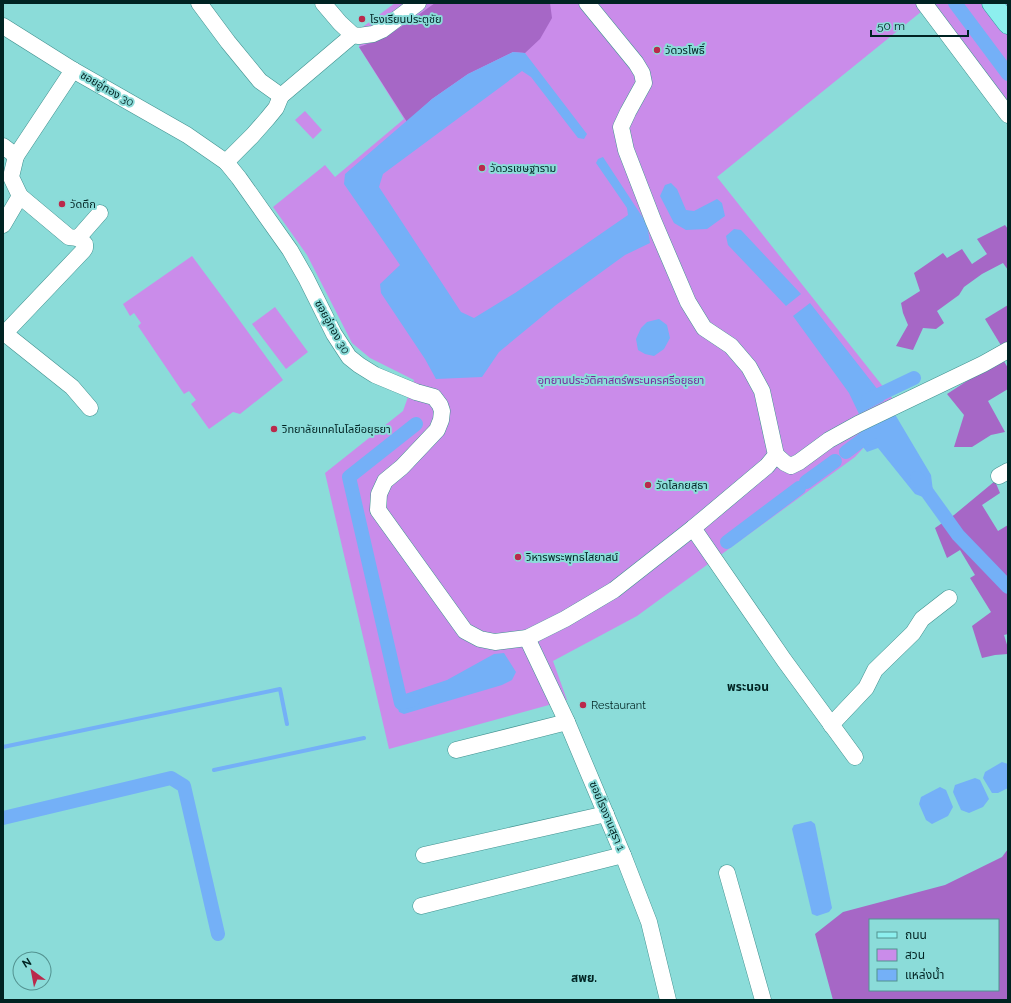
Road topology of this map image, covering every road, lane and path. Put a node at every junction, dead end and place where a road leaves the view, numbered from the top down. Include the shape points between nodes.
1 (199, 3) edge
2 (323, 3) edge
3 (418, 3) edge
4 (587, 3) edge
5 (924, 3) edge
6 (992, 3) edge
7 (1008, 24) edge
8 (3, 26) edge
9 (353, 35) junction
10 (73, 70) junction
11 (281, 96) junction
12 (1008, 115) edge
13 (3, 146) edge
14 (16, 156) junction
15 (226, 162) junction
16 (20, 196) junction
17 (100, 213) dead end
18 (3, 225) edge
19 (78, 238) junction
20 (4, 332) edge
21 (1008, 350) edge
22 (90, 408) dead end
23 (776, 455) junction
24 (693, 528) junction
25 (949, 598) dead end
26 (527, 638) junction
27 (567, 722) junction
28 (831, 726) junction
29 (456, 750) dead end
30 (855, 757) dead end
31 (606, 814) junction
32 (424, 855) dead end
33 (623, 855) junction
34 (727, 873) dead end
35 (421, 906) dead end
36 (668, 1000) edge
37 (763, 1000) edge

1 - 11 street via 260,81
2 - 9 street
3 - 9 street via 382,30 373,34
4 - 23 street via 642,74 644,83 621,127 626,150 688,302 704,328 731,346 749,367 762,392
5 - 12 street
6 - 7 main road
8 - 10 street, ซอยอู่ทอง 30
9 - 11 street
10 - 14 street
10 - 15 street, ซอยอู่ทอง 30 via 187,135
11 - 15 street via 267,119
13 - 14 street
14 - 16 street via 11,177
15 - 26 street, ซอยอู่ทอง 30 via 290,250 334,334 349,357 375,375 434,397 440,404 442,420 437,430 385,481 379,494 378,510 465,631 480,639 495,642
16 - 18 street
16 - 19 street via 69,237
17 - 19 street
19 - 20 street via 85,244 83,251
20 - 22 street via 72,387
21 - 23 street via 858,424 791,466
23 - 24 street, ซอยอู่ทอง 30
24 - 26 street, ซอยอู่ทอง 30 via 614,590 565,620
24 - 28 street
25 - 28 street via 922,619 914,633 875,670 866,688
26 - 27 street, ซอยโรงงานสุรา 1
27 - 29 street
27 - 31 street, ซอยโรงงานสุรา 1
28 - 30 street
31 - 32 street
31 - 33 street, ซอยโรงงานสุรา 1
33 - 35 street
33 - 36 street, ซอยโรงงานสุรา 1 via 649,922
34 - 37 street

